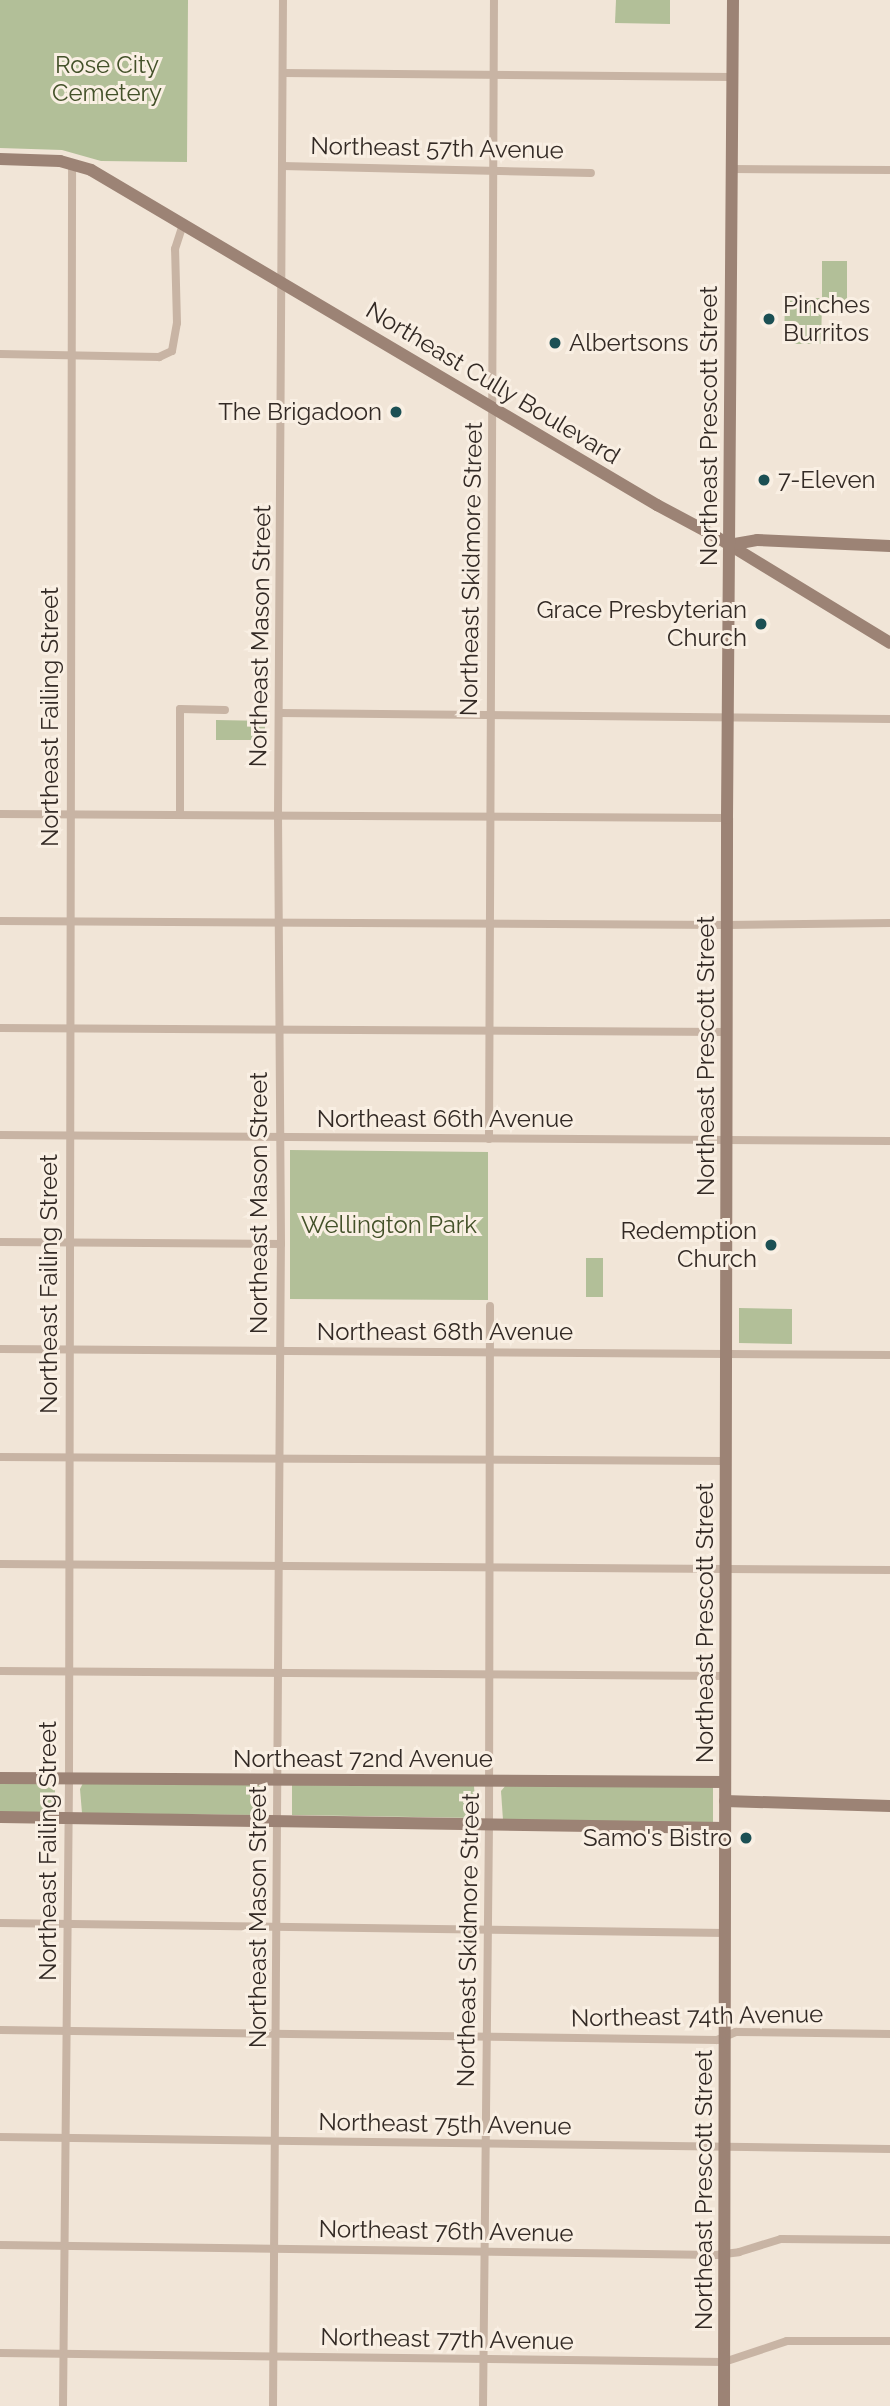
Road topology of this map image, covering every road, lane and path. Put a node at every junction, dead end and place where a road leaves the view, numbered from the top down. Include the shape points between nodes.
1 (283, 0) edge
2 (494, 0) edge
3 (733, 0) edge
4 (283, 73) junction
5 (494, 73) junction
6 (732, 77) junction
7 (0, 159) edge
8 (72, 163) junction
9 (282, 166) junction
10 (732, 169) junction
11 (494, 170) junction
12 (890, 170) edge
13 (591, 173) dead end
14 (183, 224) junction
15 (282, 283) junction
16 (0, 354) edge
17 (71, 355) junction
18 (492, 407) junction
19 (729, 545) junction
20 (890, 545) edge
21 (890, 643) edge
22 (225, 710) dead end
23 (280, 713) junction
24 (488, 715) junction
25 (728, 716) junction
26 (890, 719) edge
27 (0, 814) edge
28 (69, 814) junction
29 (180, 815) junction
30 (278, 816) junction
31 (488, 817) junction
32 (727, 818) junction
33 (0, 921) edge
34 (68, 921) junction
35 (278, 922) junction
36 (890, 923) edge
37 (488, 924) junction
38 (727, 926) junction
39 (0, 1028) edge
40 (68, 1028) junction
41 (279, 1030) junction
42 (488, 1031) junction
43 (727, 1032) junction
44 (0, 1135) edge
45 (68, 1136) junction
46 (280, 1138) junction
47 (488, 1139) junction
48 (727, 1141) junction
49 (890, 1141) edge
50 (0, 1242) edge
51 (68, 1243) junction
52 (281, 1244) junction
53 (490, 1307) dead end
54 (0, 1349) edge
55 (69, 1350) junction
56 (278, 1350) junction
57 (491, 1351) junction
58 (726, 1354) junction
59 (890, 1355) edge
60 (0, 1457) edge
61 (69, 1458) junction
62 (278, 1459) junction
63 (488, 1460) junction
64 (726, 1461) junction
65 (0, 1564) edge
66 (68, 1564) junction
67 (278, 1566) junction
68 (488, 1567) junction
69 (726, 1569) junction
70 (890, 1570) edge
71 (0, 1671) edge
72 (68, 1671) junction
73 (279, 1673) junction
74 (489, 1674) junction
75 (726, 1676) junction
76 (0, 1778) edge
77 (69, 1778) junction
78 (279, 1779) junction
79 (489, 1781) junction
80 (725, 1782) junction
81 (725, 1801) junction
82 (890, 1806) edge
83 (0, 1817) edge
84 (69, 1818) junction
85 (278, 1821) junction
86 (489, 1824) junction
87 (725, 1828) junction
88 (0, 1923) edge
89 (67, 1924) junction
90 (278, 1927) junction
91 (488, 1930) junction
92 (725, 1933) junction
93 (0, 2030) edge
94 (66, 2031) junction
95 (276, 2034) junction
96 (890, 2034) edge
97 (725, 2036) junction
98 (486, 2037) junction
99 (0, 2137) edge
100 (65, 2138) junction
101 (275, 2141) junction
102 (486, 2144) junction
103 (725, 2147) junction
104 (890, 2149) edge
105 (890, 2240) edge
106 (0, 2245) edge
107 (65, 2245) junction
108 (275, 2249) junction
109 (484, 2251) junction
110 (725, 2254) junction
111 (890, 2341) edge
112 (0, 2353) edge
113 (63, 2354) junction
114 (274, 2356) junction
115 (483, 2358) junction
116 (724, 2362) junction
117 (62, 2406) edge
118 (273, 2406) edge
119 (483, 2406) edge
120 (724, 2406) edge

1 - 4 street, Northeast Mason Street
2 - 5 street, Northeast Skidmore Street
3 - 6 street, Northeast Prescott Street
4 - 5 street
4 - 9 street, Northeast Mason Street
5 - 6 street
5 - 11 street, Northeast Skidmore Street
6 - 10 street, Northeast Prescott Street
7 - 8 street
8 - 14 street, Northeast Cully Boulevard
8 - 17 street, Northeast Failing Street
9 - 11 street, Northeast 57th Avenue
9 - 15 street, Northeast Mason Street
10 - 12 street
10 - 19 street, Northeast Prescott Street
11 - 13 street, Northeast 57th Avenue
11 - 18 street, Northeast Skidmore Street
14 - 15 street, Northeast Cully Boulevard
14 - 17 street via 175,250 177,324 172,351 159,357
15 - 18 street, Northeast Cully Boulevard
15 - 23 street, Northeast Mason Street
16 - 17 street
17 - 28 street, Northeast Failing Street
18 - 19 street, Northeast Cully Boulevard
18 - 24 street, Northeast Skidmore Street
19 - 20 street via 757,540
19 - 21 street, Northeast Cully Boulevard
19 - 25 street, Northeast Prescott Street
22 - 29 street via 180,709
23 - 24 street
23 - 30 street, Northeast Mason Street
24 - 25 street
24 - 31 street, Northeast Skidmore Street
25 - 26 street
25 - 32 street, Northeast Prescott Street
27 - 28 street
28 - 29 street
28 - 34 street, Northeast Failing Street
29 - 30 street
30 - 31 street
30 - 35 street, Northeast Mason Street
31 - 32 street
31 - 37 street, Northeast Skidmore Street
32 - 38 street, Northeast Prescott Street
33 - 34 street
34 - 35 street
34 - 40 street, Northeast Failing Street
35 - 37 street
35 - 41 street, Northeast Mason Street
36 - 38 street
37 - 38 street
37 - 42 street, Northeast Skidmore Street
38 - 43 street, Northeast Prescott Street
39 - 40 street
40 - 41 street
40 - 45 street, Northeast Failing Street
41 - 42 street
41 - 46 street, Northeast Mason Street
42 - 43 street
42 - 47 street, Northeast Skidmore Street
43 - 48 street, Northeast Prescott Street
44 - 45 street, Northeast 66th Avenue
45 - 46 street, Northeast 66th Avenue
45 - 51 street, Northeast Failing Street
46 - 47 street, Northeast 66th Avenue
46 - 52 street, Northeast Mason Street
47 - 48 street, Northeast 66th Avenue
48 - 49 street, Northeast 66th Avenue
48 - 58 street, Northeast Prescott Street
50 - 51 street
51 - 52 street
51 - 55 street, Northeast Failing Street
52 - 56 street, Northeast Mason Street
53 - 57 street, Northeast Skidmore Street
54 - 55 street, Northeast 68th Avenue
55 - 56 street, Northeast 68th Avenue
55 - 61 street, Northeast Failing Street
56 - 57 street, Northeast 68th Avenue
56 - 62 street, Northeast Mason Street
57 - 58 street, Northeast 68th Avenue
57 - 63 street, Northeast Skidmore Street
58 - 59 street, Northeast 68th Avenue
58 - 64 street, Northeast Prescott Street
60 - 61 street
61 - 62 street
61 - 66 street, Northeast Failing Street
62 - 63 street
62 - 67 street, Northeast Mason Street
63 - 64 street
63 - 68 street, Northeast Skidmore Street
64 - 69 street, Northeast Prescott Street
65 - 66 street
66 - 67 street
66 - 72 street, Northeast Failing Street
67 - 68 street
67 - 73 street, Northeast Mason Street
68 - 69 street
68 - 74 street, Northeast Skidmore Street
69 - 70 street
69 - 75 street, Northeast Prescott Street
71 - 72 street
72 - 73 street
72 - 77 street, Northeast Failing Street
73 - 74 street
73 - 78 street, Northeast Mason Street
74 - 75 street
74 - 79 street, Northeast Skidmore Street
75 - 80 street, Northeast Prescott Street
76 - 77 street, Northeast 72nd Avenue
77 - 78 street, Northeast 72nd Avenue
77 - 84 street, Northeast Failing Street
78 - 79 street, Northeast 72nd Avenue
78 - 85 street, Northeast Mason Street
79 - 80 street, Northeast 72nd Avenue
79 - 86 street, Northeast Skidmore Street
80 - 81 street, Northeast Prescott Street
81 - 82 street
81 - 87 street, Northeast Prescott Street
83 - 84 street
84 - 85 street
84 - 89 street, Northeast Failing Street
85 - 86 street
85 - 90 street, Northeast Mason Street
86 - 87 street
86 - 91 street, Northeast Skidmore Street
87 - 92 street, Northeast Prescott Street
88 - 89 street
89 - 90 street
89 - 94 street, Northeast Failing Street
90 - 91 street
90 - 95 street, Northeast Mason Street
91 - 92 street
91 - 98 street, Northeast Skidmore Street
92 - 97 street, Northeast Prescott Street
93 - 94 street, Northeast 74th Avenue
94 - 95 street, Northeast 74th Avenue
94 - 100 street, Northeast Failing Street
95 - 98 street, Northeast 74th Avenue
95 - 101 street, Northeast Mason Street
96 - 97 street, Northeast 74th Avenue via 736,2032
97 - 98 street, Northeast 74th Avenue via 716,2040
97 - 103 street, Northeast Prescott Street
98 - 102 street, Northeast Skidmore Street
99 - 100 street, Northeast 75th Avenue
100 - 101 street, Northeast 75th Avenue
100 - 107 street, Northeast Failing Street
101 - 102 street, Northeast 75th Avenue
101 - 108 street, Northeast Mason Street
102 - 103 street, Northeast 75th Avenue
102 - 109 street, Northeast Skidmore Street
103 - 104 street, Northeast 75th Avenue
103 - 110 street, Northeast Prescott Street
105 - 110 street, Northeast 76th Avenue via 781,2239
106 - 107 street, Northeast 76th Avenue
107 - 108 street, Northeast 76th Avenue
107 - 113 street, Northeast Failing Street
108 - 109 street, Northeast 76th Avenue
108 - 114 street, Northeast Mason Street
109 - 110 street, Northeast 76th Avenue
109 - 115 street, Northeast Skidmore Street
110 - 116 street, Northeast Prescott Street
111 - 116 street, Northeast 77th Avenue via 787,2341
112 - 113 street, Northeast 77th Avenue
113 - 114 street, Northeast 77th Avenue
113 - 117 street, Northeast Failing Street
114 - 115 street, Northeast 77th Avenue
114 - 118 street, Northeast Mason Street
115 - 116 street, Northeast 77th Avenue
115 - 119 street, Northeast Skidmore Street
116 - 120 street, Northeast Prescott Street

